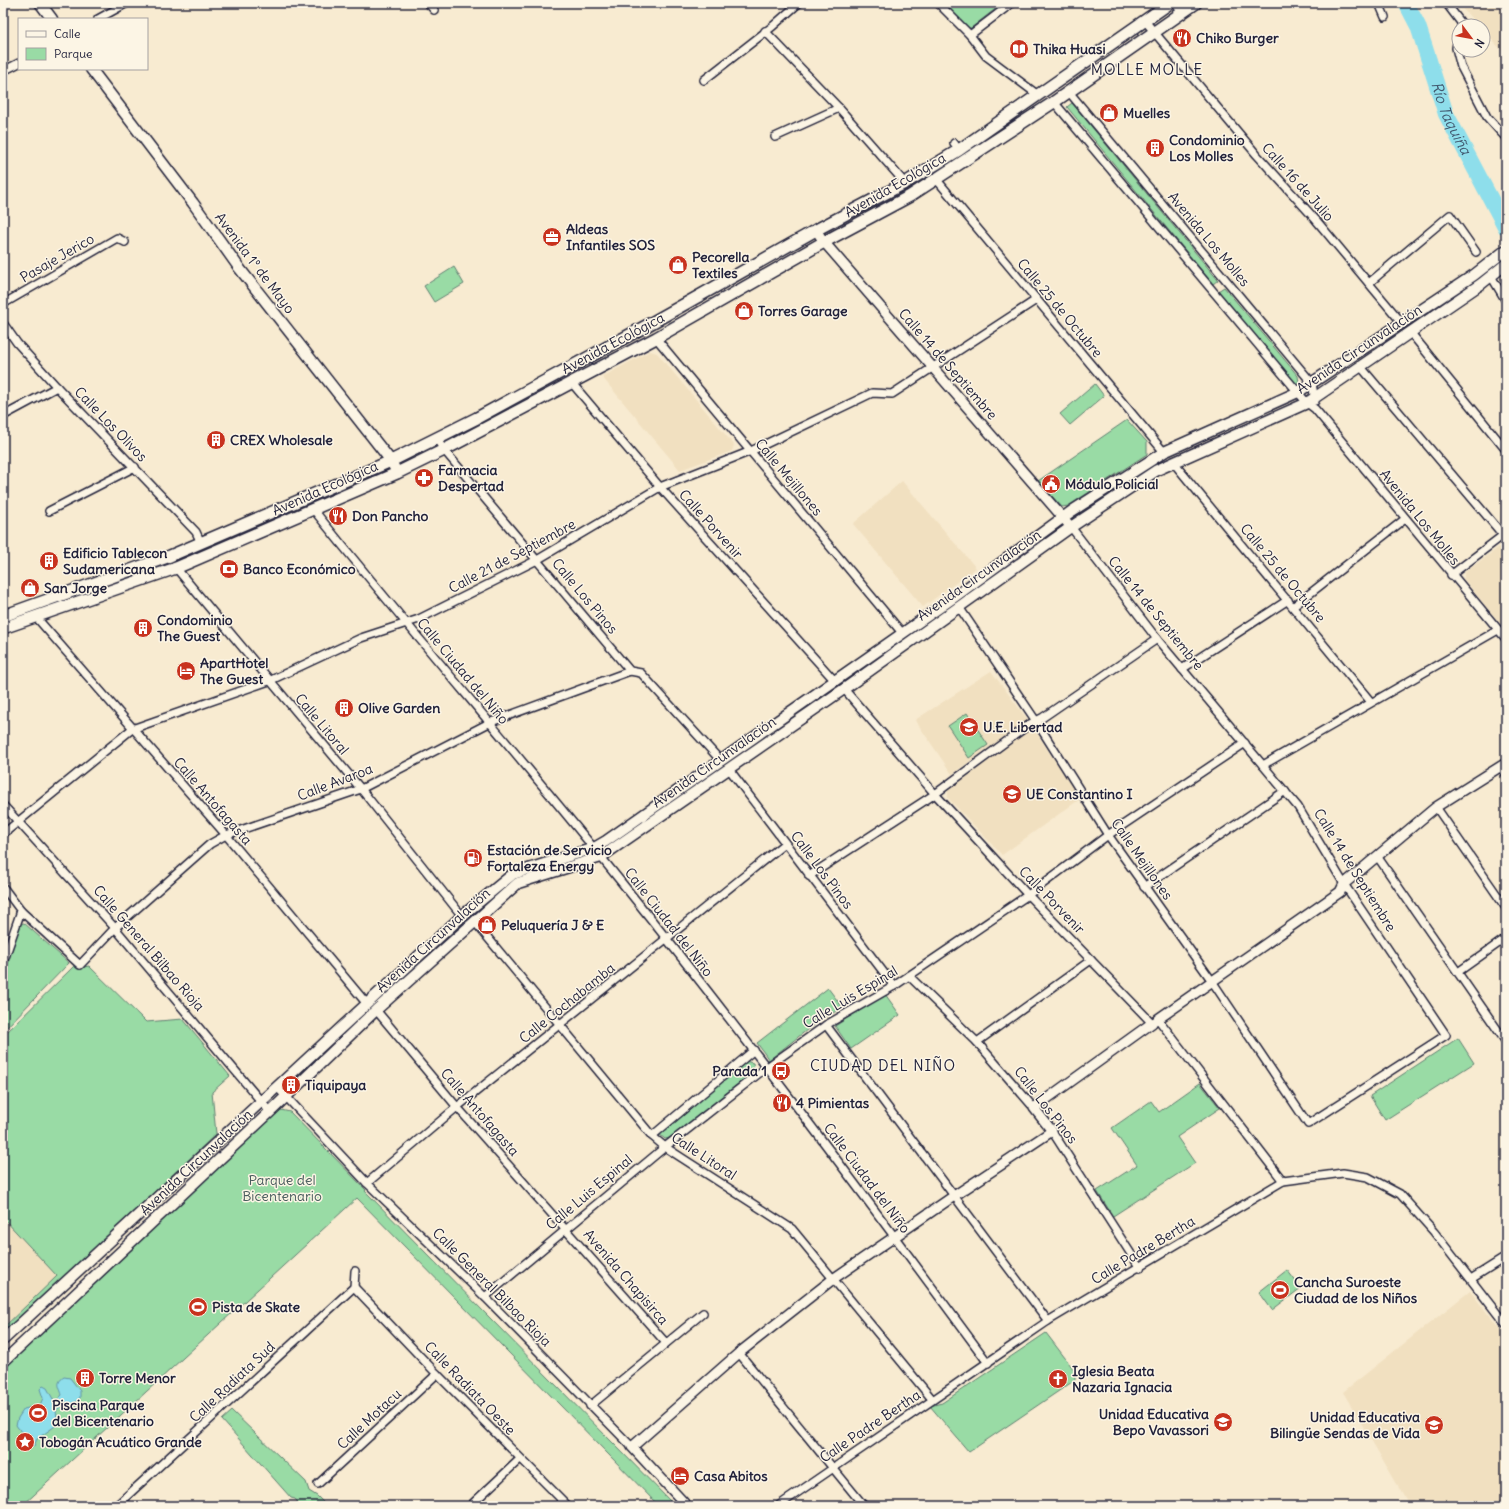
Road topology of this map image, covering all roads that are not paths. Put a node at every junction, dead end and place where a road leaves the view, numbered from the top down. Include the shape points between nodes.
1 (40, 3) edge
2 (127, 3) edge
3 (428, 3) edge
4 (799, 3) edge
5 (938, 3) edge
6 (1012, 3) edge
7 (1170, 3) edge
8 (1196, 3) edge
9 (1379, 3) edge
10 (1446, 3) edge
11 (1180, 8) edge
12 (434, 10) dead end
13 (1385, 17) dead end
14 (51, 18) edge
15 (100, 18) edge
16 (1457, 18) edge
17 (1145, 21) junction
18 (765, 31) junction
19 (1154, 32) junction
20 (970, 35) junction
21 (1459, 58) edge
22 (18, 64) edge
23 (92, 70) edge
24 (3, 71) edge
25 (704, 80) dead end
26 (1069, 92) junction
27 (1038, 95) junction
28 (1054, 102) junction
29 (839, 108) junction
30 (775, 137) dead end
31 (1506, 138) edge
32 (937, 180) junction
33 (905, 183) junction
34 (816, 230) junction
35 (125, 242) dead end
36 (824, 242) junction
37 (1476, 252) dead end
38 (1503, 252) edge
39 (1505, 264) edge
40 (1491, 276) junction
41 (1369, 283) junction
42 (1036, 300) junction
43 (1506, 301) edge
44 (3, 304) edge
45 (3, 323) edge
46 (1402, 323) junction
47 (1410, 332) junction
48 (656, 338) junction
49 (1361, 367) junction
50 (933, 368) junction
51 (571, 382) junction
52 (1312, 383) junction
53 (57, 387) junction
54 (1298, 392) junction
55 (1311, 400) junction
56 (3, 416) edge
57 (436, 438) junction
58 (444, 450) junction
59 (1506, 450) edge
60 (751, 451) junction
61 (1164, 452) junction
62 (391, 461) junction
63 (1173, 462) junction
64 (135, 467) junction
65 (397, 473) junction
66 (660, 487) junction
67 (313, 509) junction
68 (49, 511) dead end
69 (1063, 517) junction
70 (1405, 519) junction
71 (1071, 527) junction
72 (1505, 534) edge
73 (201, 543) junction
74 (537, 560) junction
75 (176, 568) junction
76 (1451, 575) junction
77 (1288, 600) junction
78 (1294, 606) junction
79 (959, 607) junction
80 (3, 616) edge
81 (36, 617) junction
82 (406, 623) junction
83 (3, 628) edge
84 (1498, 630) junction
85 (903, 634) junction
86 (1157, 639) junction
87 (1506, 639) edge
88 (1182, 669) junction
89 (630, 671) junction
90 (269, 681) junction
91 (835, 681) junction
92 (844, 689) junction
93 (1371, 702) junction
94 (1036, 721) junction
95 (490, 722) junction
96 (132, 729) junction
97 (1245, 743) junction
98 (721, 761) junction
99 (1263, 765) junction
100 (1504, 768) edge
101 (729, 769) junction
102 (361, 789) junction
103 (1285, 791) junction
104 (935, 794) junction
105 (3, 805) edge
106 (1436, 807) junction
107 (18, 822) junction
108 (3, 834) edge
109 (226, 835) junction
110 (1108, 835) junction
111 (784, 844) junction
112 (594, 848) junction
113 (1377, 856) junction
114 (601, 857) junction
115 (809, 876) junction
116 (1344, 884) junction
117 (3, 887) edge
118 (1144, 887) junction
119 (1028, 895) junction
120 (1506, 908) edge
121 (21, 911) junction
122 (462, 916) junction
123 (474, 921) junction
124 (115, 928) junction
125 (1506, 938) edge
126 (666, 940) junction
127 (1091, 960) junction
128 (3, 963) edge
129 (1458, 972) junction
130 (909, 976) junction
131 (1212, 981) junction
132 (894, 986) junction
133 (367, 1004) junction
134 (376, 1010) junction
135 (1155, 1021) junction
136 (826, 1025) junction
137 (559, 1026) junction
138 (977, 1042) junction
139 (1506, 1042) edge
140 (754, 1050) junction
141 (767, 1067) junction
142 (277, 1087) junction
143 (285, 1096) junction
144 (261, 1101) junction
145 (458, 1107) junction
146 (1034, 1108) junction
147 (270, 1112) junction
148 (1308, 1124) joint
149 (1052, 1131) junction
150 (652, 1136) junction
151 (665, 1147) junction
152 (1283, 1181) junction
153 (367, 1183) junction
154 (954, 1196) junction
155 (566, 1228) junction
156 (896, 1237) junction
157 (1506, 1257) edge
158 (1140, 1268) junction
159 (355, 1271) dead end
160 (833, 1279) junction
161 (1471, 1279) junction
162 (354, 1287) junction
163 (485, 1297) junction
164 (703, 1314) dead end
165 (1048, 1321) junction
166 (1506, 1325) edge
167 (3, 1340) edge
168 (666, 1343) junction
169 (739, 1353) junction
170 (3, 1362) edge
171 (988, 1363) junction
172 (437, 1374) junction
173 (932, 1399) junction
174 (590, 1406) junction
175 (632, 1447) junction
176 (520, 1459) junction
177 (832, 1468) junction
178 (318, 1484) dead end
179 (116, 1506) edge
180 (470, 1506) edge
181 (568, 1506) edge
182 (687, 1506) edge
183 (778, 1506) edge
184 (864, 1506) edge

1 - 14 main road
2 - 15 street
3 - 12 street
4 - 18 street
5 - 20 street
6 - 20 street
7 - 17 main road, Avenida Ecológica
8 - 11 main road, Avenida Ecológica
9 - 13 street
10 - 16 street
11 - 19 main road, Avenida Ecológica
17 - 19 street, Calle 16 de Julio
17 - 27 main road, Avenida Ecológica
18 - 25 street
18 - 29 street
19 - 26 main road, Avenida Ecológica
19 - 41 street, Calle 16 de Julio
20 - 27 street via 986,56
21 - 31 street via 1487,118
22 - 24 street
23 - 62 main road, Avenida 1º de Mayo via 240,269
26 - 28 main road, Avenida Ecológica
26 - 52 street, Avenida Los Molles
27 - 33 main road, Avenida Ecológica
28 - 32 main road, Avenida Ecológica
28 - 54 street, Avenida Los Molles
29 - 30 street
29 - 33 street
32 - 36 main road, Avenida Ecológica
32 - 42 street, Calle 25 de Octubre
33 - 34 main road, Avenida Ecológica
34 - 36 street, Calle 14 de Septiembre
34 - 57 main road, Avenida Ecológica via 640,330
35 - 44 street, Pasaje Jerico via 117,238
36 - 48 main road, Avenida Ecológica
36 - 50 street, Calle 14 de Septiembre
37 - 41 street via 1450,215
38 - 39 main road
38 - 46 main road, Avenida Circunvalación via 1474,275
39 - 40 main road, Avenida Circunvalación
40 - 43 street
40 - 47 main road, Avenida Circunvalación
41 - 46 street, Calle 16 de Julio
42 - 50 street, Calle 21 de Septiembre
42 - 61 street, Calle 25 de Octubre
45 - 53 street, Calle Los Olivos via 17,343
46 - 52 main road, Avenida Circunvalación
47 - 49 main road, Avenida Circunvalación
47 - 59 street
48 - 51 main road, Avenida Ecológica
48 - 60 street, Calle Mejillones
49 - 55 main road, Avenida Circunvalación
49 - 72 street
50 - 60 street, Calle 21 de Septiembre via 892,394 872,393
50 - 69 street, Calle 14 de Septiembre
51 - 58 main road, Avenida Ecológica
51 - 66 street, Calle Porvenir
52 - 54 main road, Avenida Circunvalación
52 - 55 street, Avenida Los Molles
53 - 56 street
53 - 64 street, Calle Los Olivos
54 - 55 street, Avenida Los Molles
54 - 61 main road, Avenida Circunvalación
55 - 63 main road, Avenida Circunvalación
55 - 70 street, Avenida Los Molles via 1315,409
57 - 58 street, Calle Los Pinos
57 - 62 main road, Avenida Ecológica
58 - 65 main road, Avenida Ecológica
58 - 74 street, Calle Los Pinos
60 - 66 street, Calle 21 de Septiembre
60 - 85 street, Calle Mejillones
61 - 69 main road, Avenida Circunvalación
62 - 65 main road, Avenida 1º de Mayo
62 - 73 main road, Avenida Ecológica
63 - 71 main road, Avenida Circunvalación
63 - 77 street, Calle 25 de Octubre
64 - 68 street
64 - 73 street, Calle Los Olivos via 196,532
65 - 67 main road, Avenida Ecológica
66 - 74 street, Calle 21 de Septiembre
66 - 91 street, Calle Porvenir
67 - 75 main road, Avenida Ecológica
67 - 82 street, Calle Ciudad del Niño
69 - 71 street, Calle 14 de Septiembre
69 - 85 main road, Avenida Circunvalación
70 - 76 street, Avenida Los Molles
70 - 78 street
71 - 79 main road, Avenida Circunvalación
71 - 86 street, Calle 14 de Septiembre
72 - 76 street
73 - 80 main road, Avenida Ecológica
74 - 82 street, Calle 21 de Septiembre via 419,619
74 - 89 street, Calle Los Pinos
75 - 81 main road, Avenida Ecológica
75 - 90 street, Calle Litoral
76 - 84 street, Avenida Los Molles
77 - 78 street, Calle 25 de Octubre
77 - 88 street
78 - 93 street, Calle 25 de Octubre
79 - 92 main road, Avenida Circunvalación
79 - 94 street, Calle Mejillones
81 - 83 main road, Avenida Ecológica
81 - 96 street, Calle Antofagasta
82 - 90 street, Calle 21 de Septiembre via 361,638
82 - 95 street, Calle Ciudad del Niño
84 - 87 street, Avenida Los Molles
84 - 93 street
85 - 91 main road, Avenida Circunvalación
86 - 88 street, Calle 14 de Septiembre
86 - 94 street
88 - 97 street, Calle 14 de Septiembre
89 - 95 street, Calle Avaroa
89 - 98 street, Calle Los Pinos via 641,673
90 - 96 street, Calle 21 de Septiembre
90 - 102 street, Calle Litoral
91 - 98 main road, Avenida Circunvalación
92 - 101 main road, Avenida Circunvalación
92 - 104 street, Calle Porvenir
93 - 99 street
94 - 104 street
94 - 110 street, Calle Mejillones
95 - 102 street, Calle Avaroa
95 - 112 street, Calle Ciudad del Niño
96 - 107 street, Calle 21 de Septiembre
96 - 109 street, Calle Antofagasta
97 - 99 street, Calle 14 de Septiembre
97 - 110 street, Calle Luis Espinal
98 - 112 main road, Avenida Circunvalación
99 - 103 street, Calle 14 de Septiembre
100 - 106 street
101 - 111 street, Calle Los Pinos
101 - 114 main road, Avenida Circunvalación
102 - 109 street, Calle Avaroa
102 - 122 street, Calle Litoral
103 - 116 street, Calle 14 de Septiembre via 1298,807
103 - 118 street
104 - 115 street
104 - 119 street, Calle Porvenir
105 - 107 street, Calle General Bilbao Rioja
106 - 113 street
106 - 120 street
107 - 108 street, Calle 21 de Septiembre
107 - 124 street, Calle General Bilbao Rioja
109 - 124 street, Calle Avaroa via 210,844
109 - 133 street, Calle Antofagasta
110 - 118 street, Calle Mejillones
110 - 119 street, Calle Luis Espinal
111 - 115 street, Calle Los Pinos
111 - 126 street, Calle Cochabamba
112 - 114 street, Calle Ciudad del Niño
112 - 122 main road, Avenida Circunvalación via 513,874
113 - 116 street
113 - 129 street
114 - 123 main road, Avenida Circunvalación via 518,883
114 - 126 street, Calle Ciudad del Niño
115 - 132 street, Calle Los Pinos
116 - 131 street via 1340,892
116 - 148 street, Calle 14 de Septiembre via 1446,1035
117 - 121 street
118 - 131 street, Calle Mejillones
119 - 127 street, Calle Porvenir
119 - 130 street, Calle Luis Espinal
121 - 124 street, Calle Avaroa via 80,965
121 - 128 street
122 - 133 main road, Avenida Circunvalación
123 - 134 main road, Avenida Circunvalación
123 - 137 street, Calle Litoral
124 - 144 street, Calle General Bilbao Rioja
125 - 129 street
126 - 137 street, Calle Cochabamba
126 - 140 street, Calle Ciudad del Niño
127 - 135 street, Calle Porvenir
127 - 138 street
129 - 139 street
130 - 132 street, Calle Luis Espinal
130 - 138 street, Calle Los Pinos
131 - 135 street
131 - 148 street, Calle Mejillones
132 - 136 street, Calle Luis Espinal
133 - 142 main road, Avenida Circunvalación
134 - 143 main road, Avenida Circunvalación
134 - 145 street, Calle Antofagasta
135 - 146 street
135 - 152 street, Calle Porvenir
136 - 141 street, Calle Luis Espinal
136 - 154 street
137 - 145 street, Calle Cochabamba
137 - 150 street, Calle Litoral
138 - 146 street, Calle Los Pinos
140 - 141 street, Calle Ciudad del Niño
140 - 150 street
141 - 151 street, Calle Luis Espinal
141 - 156 street, Calle Ciudad del Niño
142 - 143 street, Calle General Bilbao Rioja
142 - 144 main road, Avenida Circunvalación
143 - 147 main road, Avenida Circunvalación
143 - 153 street, Calle General Bilbao Rioja
144 - 147 street, Calle General Bilbao Rioja
144 - 167 main road, Avenida Circunvalación
145 - 153 street, Calle Cochabamba
145 - 155 street, Calle Antofagasta
146 - 149 street, Calle Los Pinos
147 - 170 main road, Avenida Circunvalación
149 - 154 street
149 - 158 street, Calle Los Pinos
150 - 151 street, Calle Litoral
151 - 155 street, Calle Luis Espinal
151 - 160 street, Calle Litoral via 792,1229
152 - 158 street, Calle Padre Bertha
152 - 161 street, Calle Padre Bertha via 1343,1173 1368,1177 1387,1186 1400,1194 1414,1209
153 - 163 street, Calle General Bilbao Rioja
154 - 156 street
154 - 165 street
155 - 163 street, Calle Luis Espinal
155 - 168 street, Avenida Chapisirca
156 - 160 street
156 - 171 street, Calle Ciudad del Niño
157 - 161 street
158 - 165 street, Calle Padre Bertha
159 - 162 street
160 - 169 street
160 - 173 street, Calle Litoral
161 - 166 street, Calle Padre Bertha
162 - 172 street, Calle Radiata Oeste
162 - 179 street, Calle Radiata Sud
163 - 174 street, Calle General Bilbao Rioja
164 - 168 street
165 - 171 street, Calle Padre Bertha
168 - 174 street
169 - 175 street
169 - 177 street
171 - 173 street, Calle Padre Bertha
172 - 176 street, Calle Radiata Oeste
172 - 178 street, Calle Motacu
173 - 177 street, Calle Padre Bertha
174 - 175 street, Calle General Bilbao Rioja
175 - 182 street, Calle General Bilbao Rioja
176 - 180 street
176 - 181 street, Calle Radiata Oeste
177 - 183 street, Calle Padre Bertha
177 - 184 street

